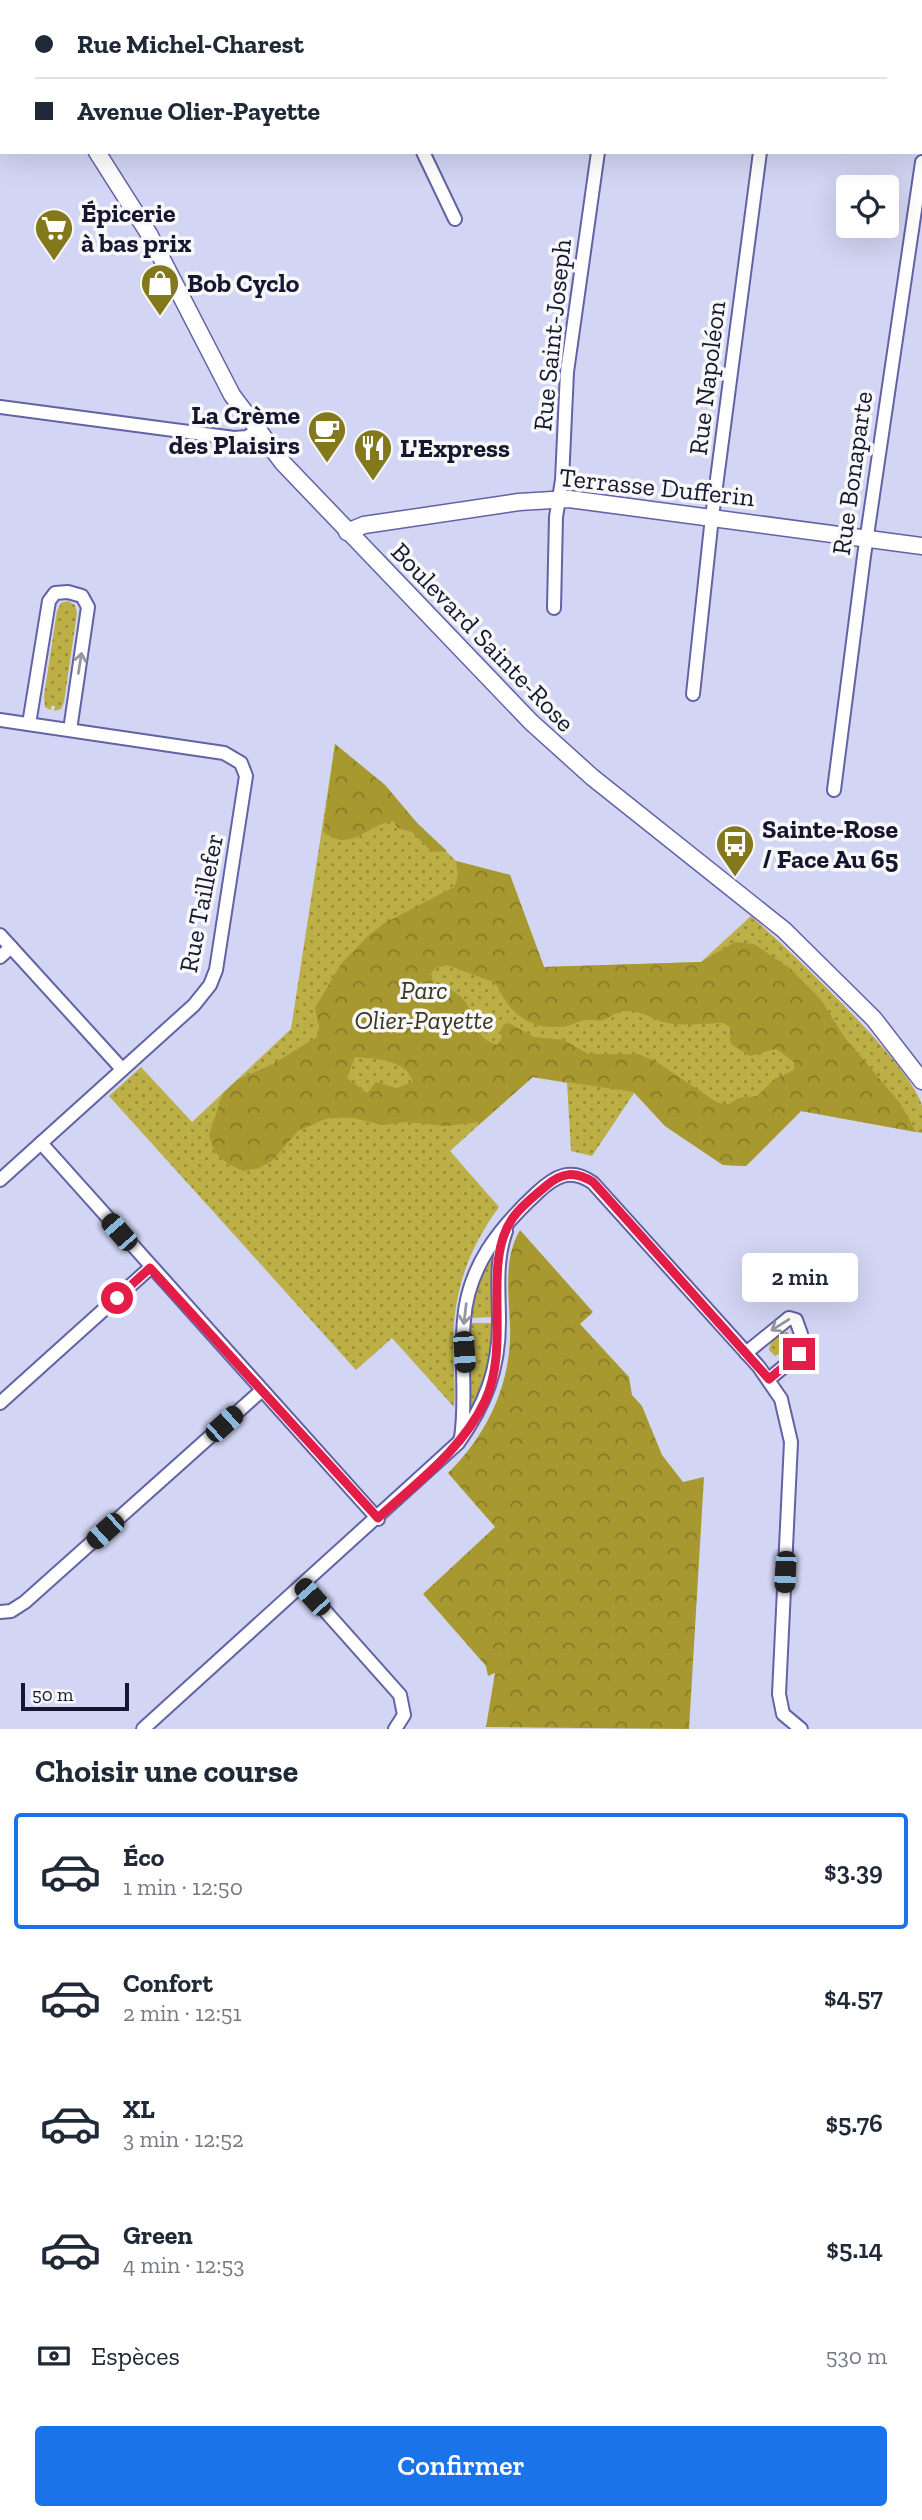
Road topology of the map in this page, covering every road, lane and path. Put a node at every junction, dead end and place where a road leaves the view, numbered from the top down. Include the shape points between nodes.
1 (98, 154) edge
2 (424, 154) edge
3 (598, 154) edge
4 (760, 154) edge
5 (922, 162) edge
6 (455, 219) dead end
7 (0, 407) edge
8 (257, 431) junction
9 (559, 499) junction
10 (712, 517) junction
11 (346, 532) junction
12 (866, 538) junction
13 (922, 546) edge
14 (554, 608) dead end
15 (693, 694) dead end
16 (0, 720) edge
17 (29, 724) junction
18 (70, 730) junction
19 (834, 790) dead end
20 (0, 935) edge
21 (11, 947) junction
22 (0, 957) edge
23 (122, 1069) junction
24 (922, 1081) edge
25 (41, 1143) junction
26 (0, 1180) edge
27 (512, 1218) junction
28 (150, 1268) junction
29 (746, 1353) junction
30 (769, 1379) junction
31 (261, 1391) junction
32 (0, 1403) edge
33 (461, 1438) junction
34 (378, 1518) junction
35 (303, 1586) junction
36 (0, 1612) edge
37 (143, 1729) edge
38 (395, 1729) edge
39 (801, 1729) edge

1 - 8 street, Boulevard Sainte-Rose via 149,234 218,370
2 - 6 street
3 - 9 street, Rue Saint-Joseph via 570,343
4 - 10 street, Rue Napoléon
5 - 12 street, Rue Bonaparte
7 - 8 street via 234,438
8 - 11 street, Boulevard Sainte-Rose
9 - 10 street, Terrasse Dufferin
9 - 11 street, Terrasse Dufferin via 364,525
9 - 14 street, Rue Saint-Joseph
10 - 12 street, Terrasse Dufferin
10 - 15 street, Rue Napoléon
11 - 24 street, Boulevard Sainte-Rose via 560,750 788,933 874,1019
12 - 13 street, Terrasse Dufferin
12 - 19 street, Rue Bonaparte
16 - 17 street, Rue Taillefer
17 - 18 street, Rue Taillefer
18 -> 17 street via 88,607 82,596 68,592 55,593 49,601
18 - 23 street, Rue Taillefer via 224,753 246,771 214,978 194,1005
20 - 21 street
21 - 22 street
21 - 23 street
23 - 25 street, Rue Taillefer
25 - 26 street, Rue Taillefer
25 - 28 street
27 - 29 street via 559,1176 574,1174 589,1180
27 - 33 street via 499,1255 493,1379 478,1414
27 -> 33 street via 486,1250 467,1298
28 - 31 street
28 - 32 street
29 - 30 street
30 -> 29 street via 799,1354 802,1334 796,1320 780,1322
30 - 39 street via 785,1408 791,1443 780,1702 786,1718
31 - 34 street
31 - 36 street via 25,1602
33 - 34 street
34 - 35 street
35 - 37 street
35 - 38 street via 400,1695 404,1715

